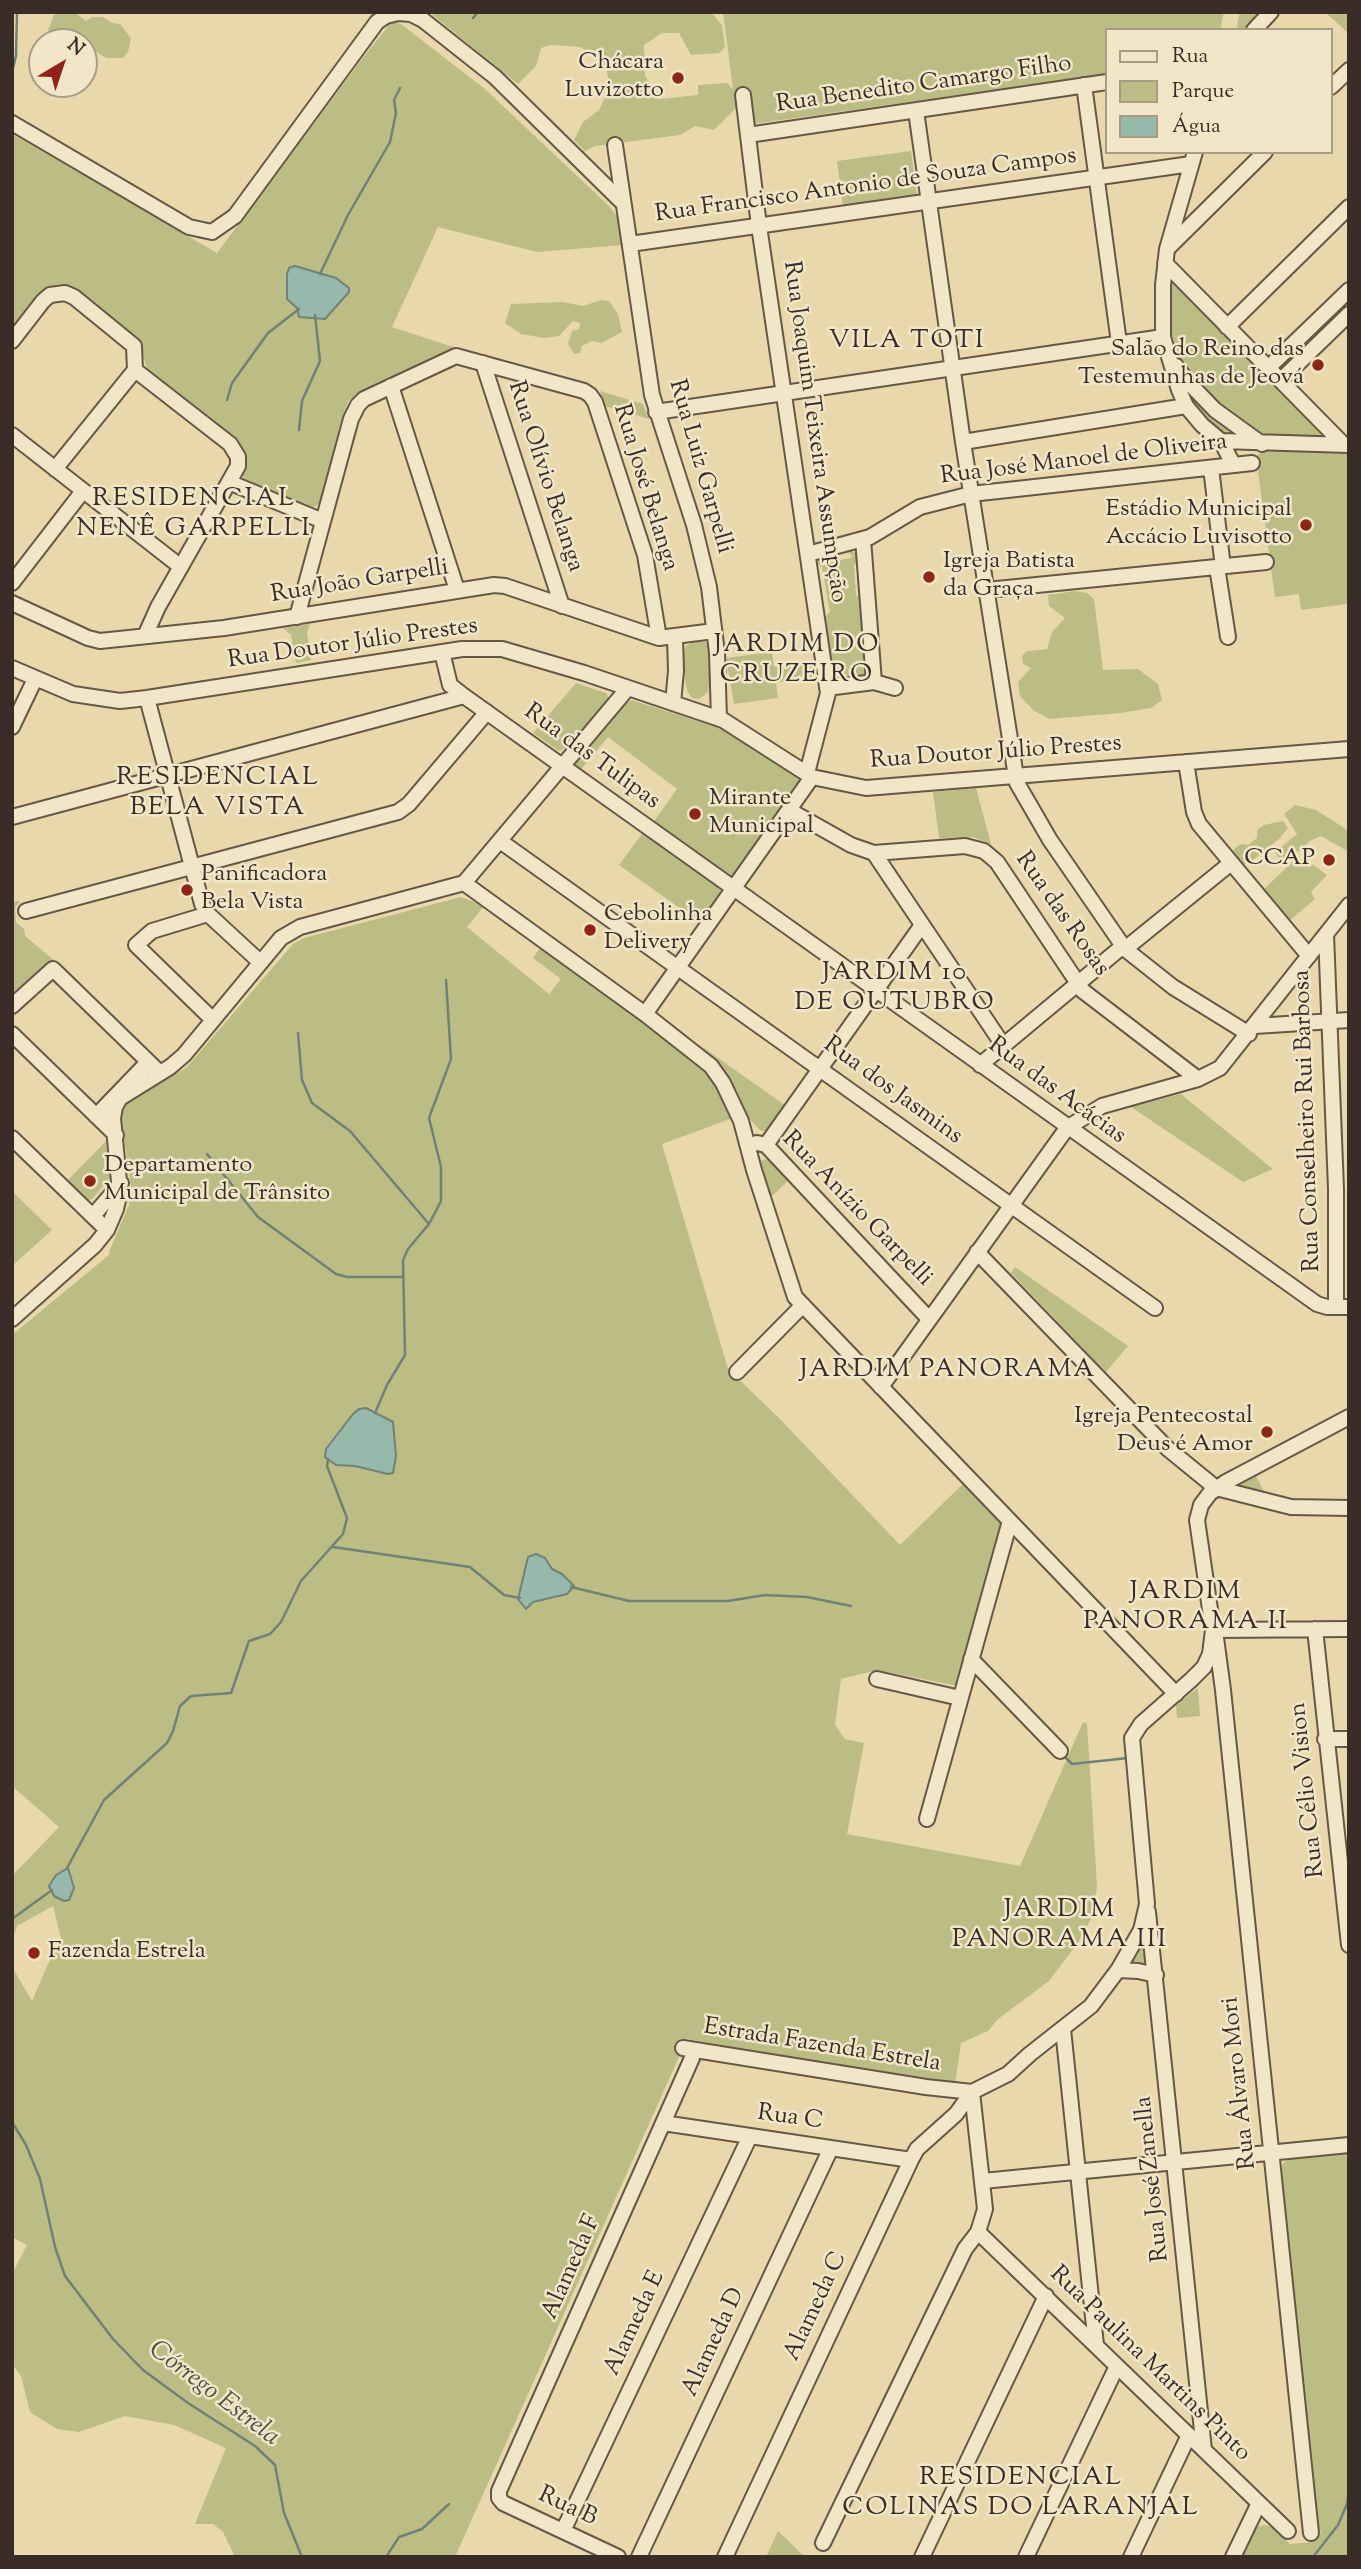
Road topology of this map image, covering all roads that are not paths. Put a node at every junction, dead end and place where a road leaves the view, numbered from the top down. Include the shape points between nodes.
1 (1271, 12) edge
2 (1256, 28) edge
3 (1349, 70) edge
4 (1106, 82) edge
5 (1084, 85) junction
6 (1333, 86) edge
7 (743, 95) dead end
8 (916, 111) junction
9 (12, 123) edge
10 (748, 135) junction
11 (615, 145) dead end
12 (1263, 154) edge
13 (1193, 158) edge
14 (1097, 177) junction
15 (929, 202) junction
16 (624, 204) junction
17 (1349, 207) edge
18 (760, 226) junction
19 (630, 244) junction
20 (1166, 256) junction
21 (1349, 290) edge
22 (1349, 314) edge
23 (1227, 327) junction
24 (1163, 337) junction
25 (12, 341) edge
26 (1119, 344) junction
27 (1170, 356) junction
28 (483, 363) junction
29 (952, 368) junction
30 (1268, 368) junction
31 (135, 370) junction
32 (1281, 380) junction
33 (391, 386) junction
34 (784, 393) junction
35 (1186, 406) junction
36 (656, 412) junction
37 (12, 435) edge
38 (963, 442) junction
39 (1221, 442) junction
40 (1244, 443) junction
41 (1262, 444) junction
42 (1347, 444) edge
43 (1243, 464) junction
44 (1211, 468) junction
45 (55, 469) junction
46 (231, 483) junction
47 (83, 491) junction
48 (971, 494) junction
49 (323, 521) junction
50 (863, 539) junction
51 (808, 554) junction
52 (1266, 562) dead end
53 (181, 567) junction
54 (1220, 567) junction
55 (12, 583) edge
56 (457, 590) junction
57 (987, 590) junction
58 (12, 603) edge
59 (562, 606) junction
60 (297, 617) junction
61 (714, 631) junction
62 (145, 636) junction
63 (675, 637) junction
64 (659, 638) junction
65 (1228, 638) dead end
66 (443, 652) junction
67 (12, 668) edge
68 (35, 679) junction
69 (874, 682) junction
70 (450, 685) junction
71 (628, 688) junction
72 (827, 688) junction
73 (895, 688) dead end
74 (464, 696) junction
75 (147, 698) junction
76 (445, 701) junction
77 (673, 703) junction
78 (487, 712) junction
79 (719, 719) junction
80 (12, 727) edge
81 (1349, 749) edge
82 (1186, 762) junction
83 (562, 766) junction
84 (810, 775) junction
85 (167, 776) junction
86 (1015, 777) junction
87 (789, 810) junction
88 (12, 817) edge
89 (500, 841) junction
90 (874, 853) junction
91 (1231, 863) junction
92 (191, 867) junction
93 (464, 883) junction
94 (733, 888) junction
95 (1349, 905) edge
96 (26, 911) dead end
97 (206, 912) junction
98 (922, 925) junction
99 (1326, 934) junction
100 (1124, 947) junction
101 (1309, 956) junction
102 (260, 962) junction
103 (677, 967) junction
104 (1077, 985) junction
105 (876, 990) junction
106 (12, 1006) edge
107 (645, 1014) junction
108 (212, 1019) junction
109 (1349, 1020) edge
110 (1329, 1021) junction
111 (1252, 1030) junction
112 (12, 1034) edge
113 (1003, 1045) junction
114 (148, 1062) junction
115 (980, 1065) junction
116 (821, 1069) junction
117 (160, 1073) junction
118 (1198, 1079) junction
119 (96, 1116) junction
120 (1067, 1128) junction
121 (116, 1135) junction
122 (12, 1138) edge
123 (745, 1139) junction
124 (766, 1145) junction
125 (121, 1183) junction
126 (1342, 1189) edge
127 (1011, 1205) junction
128 (93, 1216) junction
129 (107, 1230) junction
130 (977, 1252) junction
131 (803, 1305) junction
132 (1342, 1307) edge
133 (1155, 1308) dead end
134 (12, 1319) edge
135 (929, 1319) junction
136 (737, 1372) dead end
137 (881, 1387) junction
138 (1349, 1417) edge
139 (1216, 1489) junction
140 (1349, 1508) edge
141 (1010, 1521) junction
142 (1315, 1629) junction
143 (1349, 1629) edge
144 (1213, 1630) junction
145 (971, 1659) junction
146 (877, 1679) dead end
147 (1191, 1680) junction
148 (1223, 1690) junction
149 (1176, 1694) junction
150 (960, 1698) junction
151 (1325, 1739) junction
152 (1349, 1739) edge
153 (1060, 1751) dead end
154 (926, 1819) dead end
155 (1147, 1904) junction
156 (1349, 1945) edge
157 (1118, 1970) junction
158 (1156, 1975) junction
159 (1063, 2029) junction
160 (688, 2053) joint
161 (972, 2092) junction
162 (663, 2123) junction
163 (750, 2136) junction
164 (1349, 2145) edge
165 (831, 2148) junction
166 (1271, 2153) junction
167 (911, 2160) junction
168 (1175, 2163) junction
169 (1079, 2172) junction
170 (983, 2181) junction
171 (978, 2232) junction
172 (1046, 2295) junction
173 (1097, 2345) junction
174 (1117, 2366) junction
175 (1189, 2435) junction
176 (1205, 2451) junction
177 (499, 2498) joint
178 (1259, 2503) junction
179 (564, 2531) junction
180 (1288, 2532) dead end
181 (1311, 2533) dead end
182 (823, 2543) dead end
183 (618, 2557) edge
184 (639, 2557) edge
185 (725, 2557) edge
186 (922, 2557) edge
187 (1026, 2557) edge
188 (1131, 2557) edge
189 (1233, 2557) edge

1 - 2 street
3 - 6 street
4 - 5 street, Rua Benedito Camargo Filho
5 - 8 street, Rua Benedito Camargo Filho
5 - 14 street
7 - 10 street, Rua Joaquim Teixeira Assumpção
8 - 10 street, Rua Benedito Camargo Filho
8 - 15 street
9 - 16 street via 189,227 212,232 235,216 377,22 398,13 411,14 495,77
10 - 18 street, Rua Joaquim Teixeira Assumpção
11 - 16 street, Rua Luiz Garpelli
12 - 20 street
13 - 14 street, Rua Francisco Antonio de Souza Campos
13 - 20 street
14 - 15 street, Rua Francisco Antonio de Souza Campos
14 - 26 street
15 - 18 street, Rua Francisco Antonio de Souza Campos
15 - 29 street
16 - 19 street, Rua Luiz Garpelli
17 - 23 street
18 - 19 street, Rua Francisco Antonio de Souza Campos
18 - 34 street, Rua Joaquim Teixeira Assumpção
19 - 36 street, Rua Luiz Garpelli
20 - 23 street
20 - 24 street
21 - 30 street
22 - 32 street
23 - 30 street
24 - 26 street
24 - 27 street
25 - 31 street via 43,301 65,293 131,342
26 - 29 street
27 - 35 street
27 - 41 street via 1205,401
28 - 33 street via 451,357
28 - 59 street, Rua Olívio Belanga
28 - 64 street, Rua José Belanga via 584,391 595,402 645,555
29 - 34 street
29 - 38 street
30 - 32 street
31 - 45 street
31 - 46 street via 230,444 238,457
32 - 42 street
33 - 49 street via 364,399 354,413
33 - 56 street
34 - 36 street
34 - 51 street, Rua Joaquim Teixeira Assumpção
35 - 38 street
35 - 39 street
36 - 61 street, Rua Luiz Garpelli via 699,545
37 - 45 street
38 - 48 street
39 - 40 street
39 - 43 street
40 - 41 street
40 - 43 street
41 - 42 street
43 - 44 street, Rua José Manoel de Oliveira
44 - 48 street, Rua José Manoel de Oliveira
44 - 54 street
45 - 47 street
46 - 49 street
46 - 53 street
47 - 53 street
47 - 55 street
48 - 50 street, Rua José Manoel de Oliveira via 920,507
48 - 57 street
49 - 60 street
50 - 51 street, Rua José Manoel de Oliveira
50 - 69 street
51 - 72 street, Rua Joaquim Teixeira Assumpção
52 - 54 street
53 - 62 street
54 - 57 street
54 - 65 street
56 - 59 street, Rua João Garpelli via 505,586
56 - 60 street, Rua João Garpelli
57 - 86 street
58 - 62 street, Rua João Garpelli via 94,640
59 - 64 street, Rua João Garpelli
60 - 62 street, Rua João Garpelli
61 - 63 street, Rua João Garpelli
61 - 79 street, Rua Luiz Garpelli
63 - 64 street, Rua João Garpelli
63 - 77 street
66 - 70 street
66 - 71 street, Rua Doutor Júlio Prestes via 477,647 515,651
66 - 75 street, Rua Doutor Júlio Prestes
67 - 68 street, Rua Doutor Júlio Prestes
68 - 75 street, Rua Doutor Júlio Prestes via 95,699
68 - 80 street
69 - 72 street
69 - 73 street
70 - 74 street, Rua das Tulipas
70 - 76 street
71 - 77 street, Rua Doutor Júlio Prestes
71 - 83 street
72 - 84 street, Rua Joaquim Teixeira Assumpção
74 - 76 street
74 - 78 street, Rua das Tulipas
75 - 85 street
76 - 85 street
77 - 79 street, Rua Doutor Júlio Prestes
78 - 83 street, Rua das Tulipas
78 - 92 street via 402,810
79 - 84 street, Rua Doutor Júlio Prestes
81 - 82 street, Rua Doutor Júlio Prestes
82 - 86 street, Rua Doutor Júlio Prestes
82 - 91 street, Rua Conselheiro Rui Barbosa via 1196,819
83 - 89 street
83 - 94 street, Rua das Tulipas
84 - 86 street, Rua Doutor Júlio Prestes via 876,788
84 - 87 street, Rua Joaquim Teixeira Assumpção
85 - 88 street
85 - 92 street
86 - 100 street via 1050,840
87 - 90 street, Rua das Rosas
87 - 94 street, Rua Joaquim Teixeira Assumpção
89 - 93 street
89 - 103 street, Rua dos Jasmins
90 - 98 street
90 - 104 street, Rua das Rosas via 965,846 984,851 997,862
91 - 100 street
91 - 101 street, Rua Conselheiro Rui Barbosa
92 - 96 street
92 - 97 street
93 - 102 street via 293,929
93 - 107 street
94 - 103 street, Rua Joaquim Teixeira Assumpção
94 - 105 street, Rua das Acácias
95 - 99 street
97 - 102 street
97 - 108 street via 152,931 136,945
98 - 105 street
98 - 113 street
99 - 101 street
99 - 110 street, Rua Conselheiro Rui Barbosa
100 - 104 street
100 - 111 street via 1173,988
101 - 111 street
102 - 108 street
103 - 107 street, Rua Joaquim Teixeira Assumpção
103 - 116 street, Rua dos Jasmins
104 - 113 street
104 - 118 street, Rua das Rosas
105 - 115 street, Rua das Acácias
105 - 116 street
106 - 114 street via 53,969
107 - 123 street via 711,1066 729,1094
108 - 117 street via 184,1055
109 - 110 street
110 - 111 street
110 - 126 street, Rua Conselheiro Rui Barbosa
111 - 118 street via 1224,1065
112 - 119 street
113 - 115 street
114 - 117 street
114 - 119 street
115 - 120 street, Rua das Acácias
116 - 124 street
116 - 127 street, Rua dos Jasmins
117 - 121 street via 120,1098 113,1118
118 - 120 street via 1102,1106
119 - 121 street
120 - 127 street
120 - 132 street, Rua das Acácias via 1320,1306
121 - 125 street
122 - 128 street
123 - 124 street, Rua Anízio Garpelli
123 - 131 street via 790,1286
124 - 135 street, Rua Anízio Garpelli
125 - 128 street
125 - 129 street
126 - 132 street, Rua Conselheiro Rui Barbosa
127 - 130 street
127 - 133 street, Rua dos Jasmins
128 - 129 street
129 - 134 street
130 - 135 street
130 - 139 street via 1167,1448
131 - 136 street
131 - 137 street
135 - 137 street
137 - 141 street
138 - 139 street
139 - 140 street via 1291,1507
139 - 144 street, Rua Álvaro Mori via 1205,1499 1197,1520
141 - 145 street
141 - 149 street
142 - 143 street
142 - 144 street
142 - 151 street, Rua Célio Vision
144 - 147 street via 1208,1659
144 - 148 street, Rua Álvaro Mori
145 - 150 street
145 - 153 street
146 - 150 street
147 - 148 street via 1207,1680
147 - 149 street
148 - 166 street, Rua Álvaro Mori
149 - 155 street, Rua José Zanella via 1141,1724 1132,1738
150 - 154 street
151 - 152 street
151 - 156 street, Rua Célio Vision
155 - 157 street via 1141,1930
155 - 158 street, Rua José Zanella
157 - 158 street
157 - 159 street via 1091,2006
158 - 168 street, Rua José Zanella
159 - 161 street via 1004,2077
159 - 169 street
160 - 161 street, Estrada Fazenda Estrela
160 - 162 street, Alameda F
161 - 167 street, Alameda C
161 - 170 street
162 - 163 street, Rua C
162 - 177 street, Alameda F
163 - 165 street, Rua C
163 - 179 street, Alameda E
164 - 166 street
165 - 167 street, Rua C
165 - 184 street, Alameda D
166 - 168 street
166 - 181 street, Rua Álvaro Mori
167 - 185 street, Alameda C
168 - 169 street
168 - 176 street, Rua José Zanella
169 - 170 street
169 - 173 street
170 - 171 street via 985,2209
171 - 172 street, Rua Paulina Martins Pinto
171 - 182 street via 965,2249
172 - 173 street, Rua Paulina Martins Pinto
172 - 186 street
173 - 174 street, Rua Paulina Martins Pinto
174 - 175 street, Rua Paulina Martins Pinto
174 - 187 street
175 - 176 street, Rua Paulina Martins Pinto
175 - 188 street
176 - 178 street, Rua Paulina Martins Pinto
177 - 179 street, Rua B
178 - 180 street, Rua Paulina Martins Pinto
178 - 189 street
179 - 183 street, Rua B

